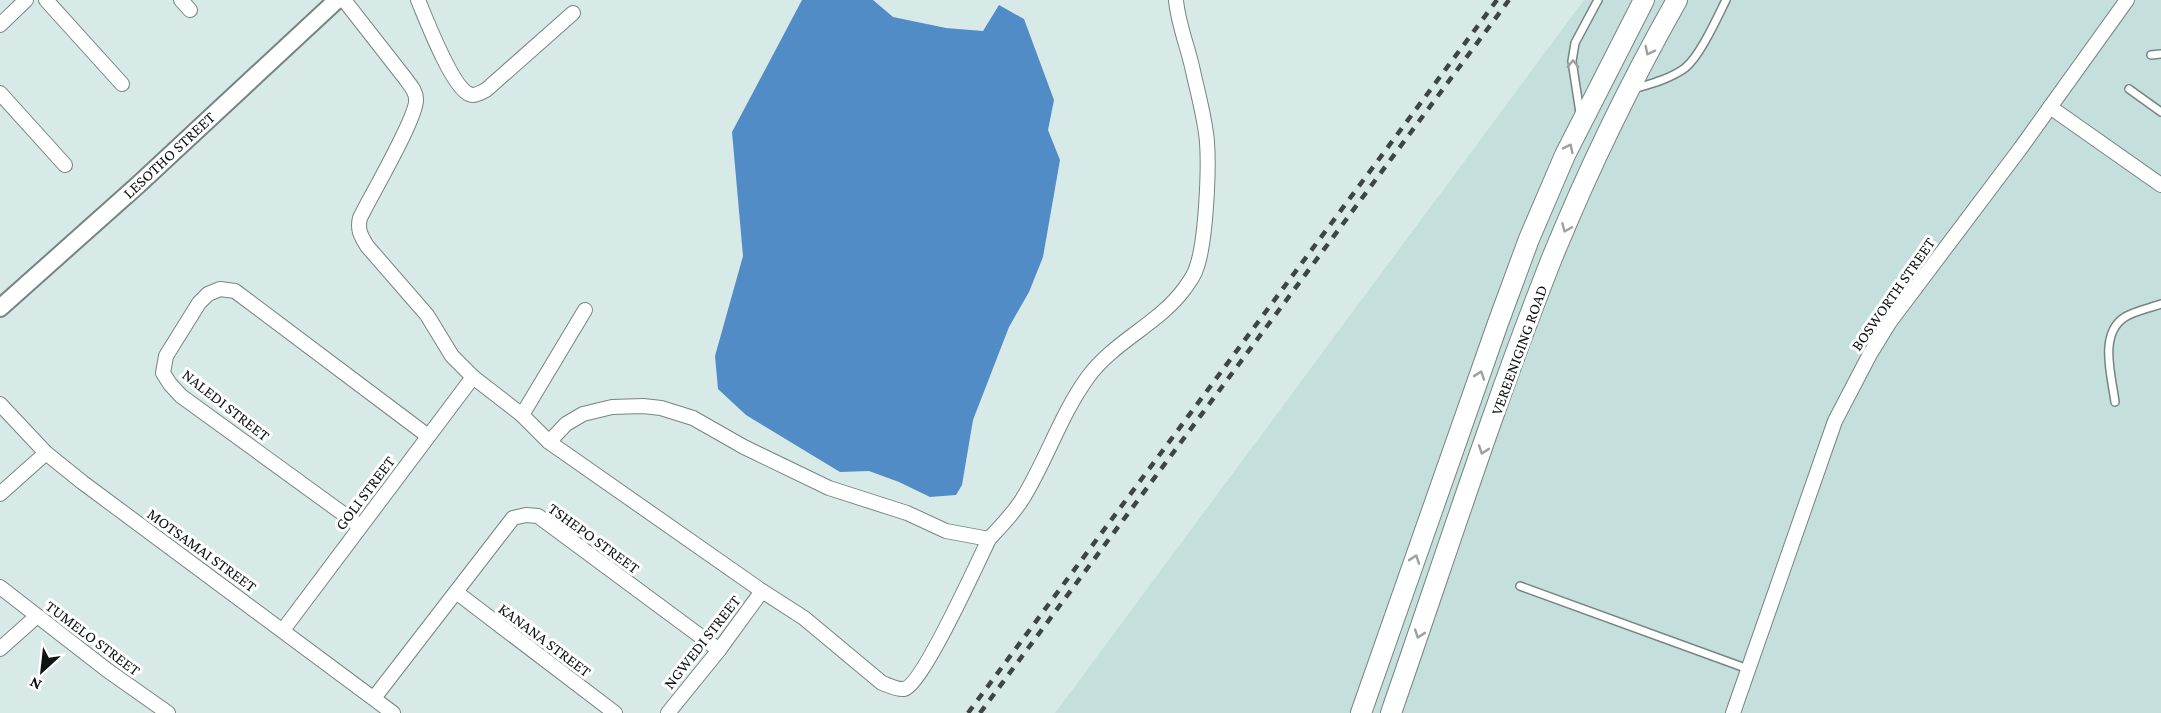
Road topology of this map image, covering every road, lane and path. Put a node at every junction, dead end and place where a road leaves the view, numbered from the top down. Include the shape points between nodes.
1 (26, 0) edge
2 (46, 0) edge
3 (337, 0) edge
4 (344, 0) edge
5 (418, 0) edge
6 (1176, 0) edge
7 (1598, 0) edge
8 (1644, 0) edge
9 (1677, 0) edge
10 (1726, 0) edge
11 (2127, 0) edge
12 (573, 14) dead end
13 (0, 25) edge
14 (2161, 54) edge
15 (2151, 55) dead end
16 (122, 84) dead end
17 (2130, 89) dead end
18 (1629, 91) junction
19 (0, 93) edge
20 (2050, 107) junction
21 (2161, 112) edge
22 (1582, 121) junction
23 (65, 165) dead end
24 (2161, 185) edge
25 (2161, 304) edge
26 (0, 308) edge
27 (585, 310) dead end
28 (473, 377) junction
29 (2115, 402) dead end
30 (0, 404) edge
31 (522, 415) junction
32 (428, 436) junction
33 (549, 442) junction
34 (46, 453) junction
35 (0, 494) edge
36 (360, 526) junction
37 (989, 539) junction
38 (1520, 586) dead end
39 (0, 587) edge
40 (762, 591) junction
41 (456, 592) junction
42 (37, 616) junction
43 (283, 630) junction
44 (0, 649) edge
45 (719, 650) junction
46 (1748, 669) junction
47 (374, 698) junction
48 (168, 713) edge
49 (393, 713) edge
50 (615, 713) edge
51 (668, 713) edge
52 (1361, 713) edge
53 (1391, 713) edge
54 (1733, 713) edge

1 - 13 street
2 - 16 street
3 - 26 street, LESOTHO STREET
4 - 28 street via 416,98 412,117 360,218 360,234 427,315 452,356
5 - 12 street via 455,78 462,89 475,95 486,90
6 - 37 street via 1207,142 1202,241 1196,270 1183,291 1163,311 1102,360 1088,377 1024,497
22 -> 7 lane via 1572,61 1575,44
8 - 22 main road, VEREENIGING ROAD
9 -> 18 main road, VEREENIGING ROAD
10 - 18 lane via 1685,68
11 - 20 street, BOSWORTH STREET
14 - 15 lane
17 - 21 lane
18 -> 53 main road, VEREENIGING ROAD via 1549,268
19 - 23 street
20 - 24 street
20 - 46 street, BOSWORTH STREET via 1889,323 1851,388 1835,421
52 -> 22 main road, VEREENIGING ROAD via 1513,280
25 - 29 lane via 2125,317 2113,329 2109,344
27 - 31 street
28 - 31 street
28 - 32 street, GOLI STREET
30 - 34 street, MOTSAMAI STREET
31 - 33 street
32 - 36 street, GOLI STREET
32 - 36 street, NALEDI STREET via 235,291 220,289 200,303 166,356 163,373 170,384 181,396
33 - 37 street via 566,423 583,414 612,407 661,408 693,418 829,488 907,513 946,531
33 - 40 street
34 - 35 street
34 - 43 street, MOTSAMAI STREET
36 - 43 street, GOLI STREET
37 - 40 street via 939,642 905,689 882,683 826,634
38 - 46 lane
39 - 42 street, TUMELO STREET
40 - 45 street, NGWEDI STREET
41 - 45 street, TSHEPO STREET via 513,518 538,516
41 - 47 street, TSHEPO STREET
41 - 50 street, KANANA STREET
42 - 44 street
42 - 48 street, TUMELO STREET
43 - 47 street, MOTSAMAI STREET
45 - 51 street, NGWEDI STREET
46 - 54 street, BOSWORTH STREET
47 - 49 street, MOTSAMAI STREET

